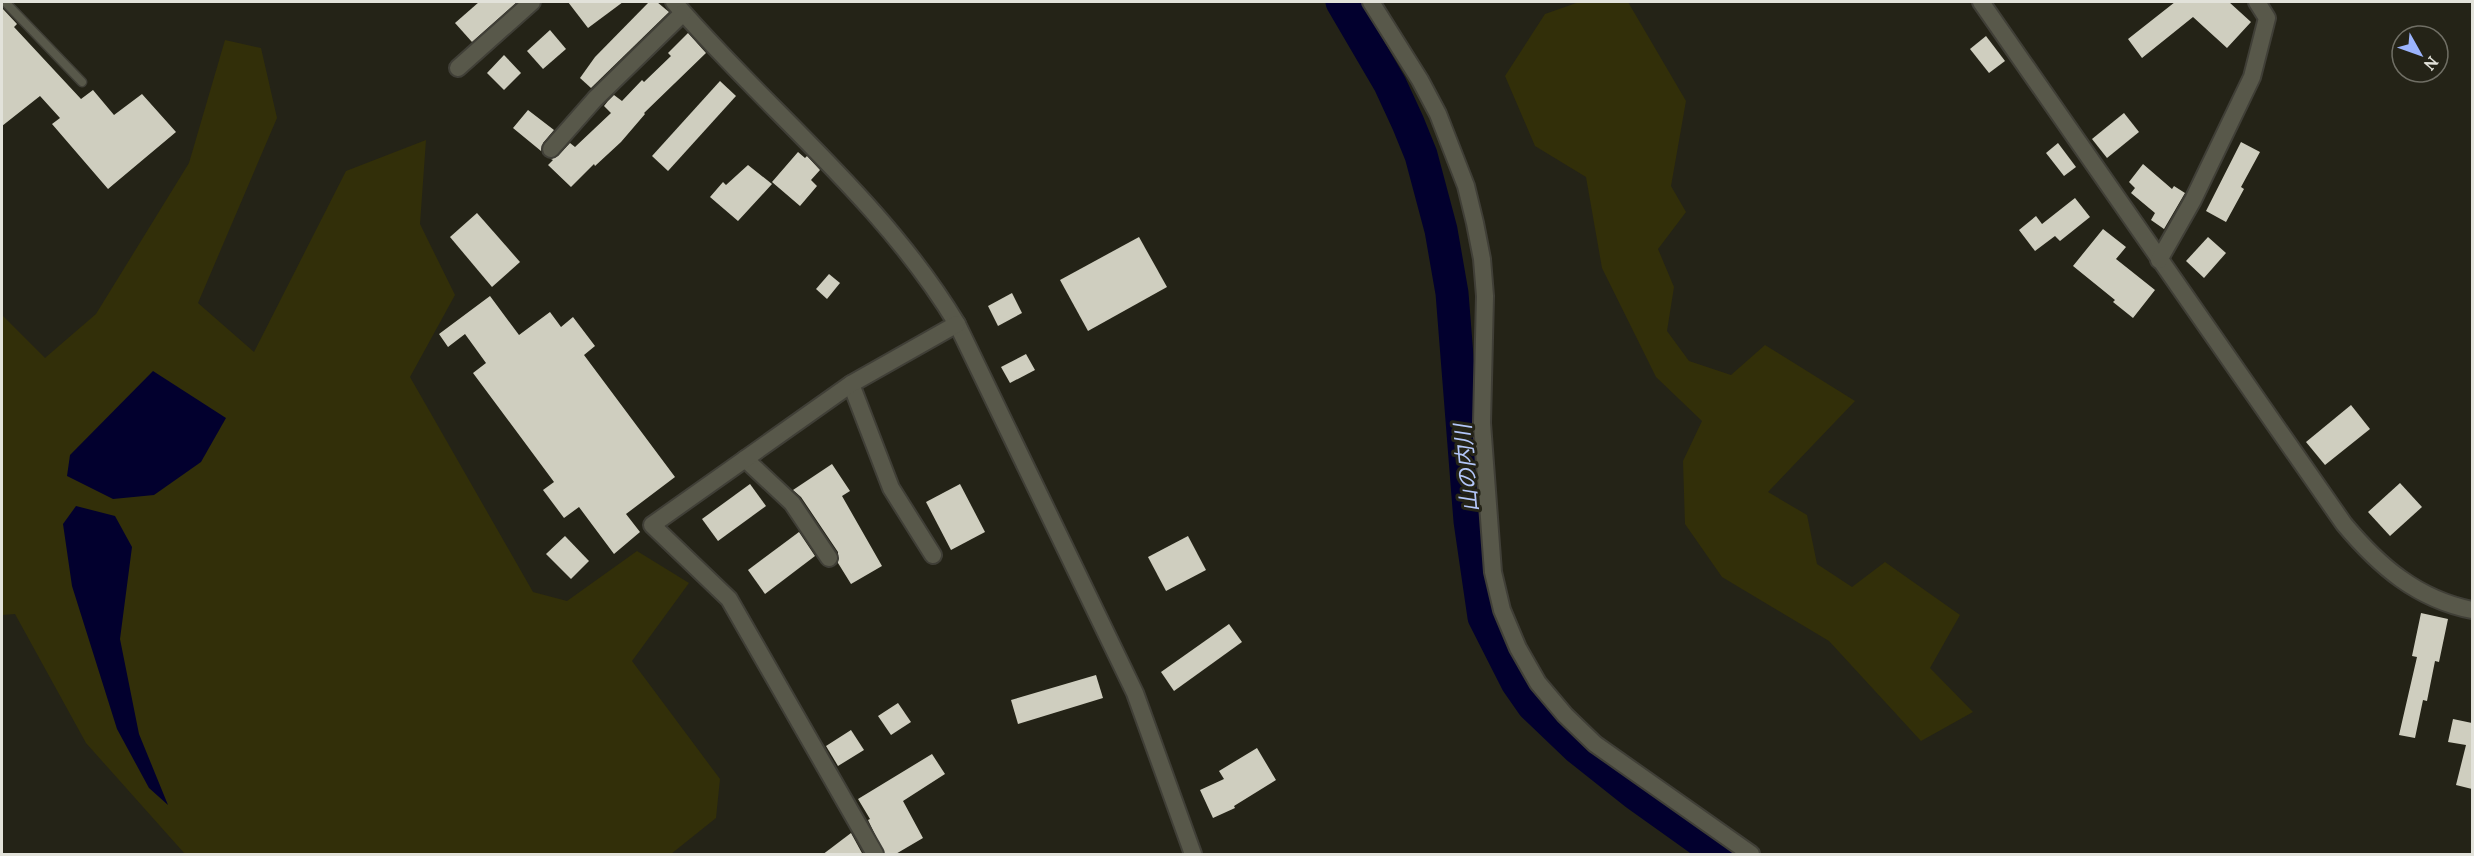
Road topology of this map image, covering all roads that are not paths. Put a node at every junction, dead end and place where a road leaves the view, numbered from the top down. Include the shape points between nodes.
1 (4, 2) edge
2 (532, 2) edge
3 (1371, 2) edge
4 (1980, 2) edge
5 (2257, 2) edge
6 (678, 7) edge
7 (458, 68) dead end
8 (82, 82) dead end
9 (551, 149) dead end
10 (2159, 260) junction
11 (957, 324) junction
12 (851, 384) junction
13 (745, 459) junction
14 (933, 555) dead end
15 (829, 558) dead end
16 (2472, 610) edge
17 (875, 855) edge
18 (1193, 855) edge
19 (1751, 855) edge

1 - 8 lane
2 - 7 street
3 - 19 street via 1438,114 1463,177 1475,223 1485,296 1482,423 1492,572 1518,648 1538,683 1595,744
4 - 10 street
5 - 10 street via 2267,18 2252,77 2193,200
6 - 9 street
6 - 11 street via 890,231 918,264
10 - 16 street via 2365,549 2405,584
11 - 12 street
11 - 18 street via 1135,693
12 - 13 street
12 - 14 street via 891,488
13 - 15 street via 792,503
13 - 17 street via 652,525 729,599

